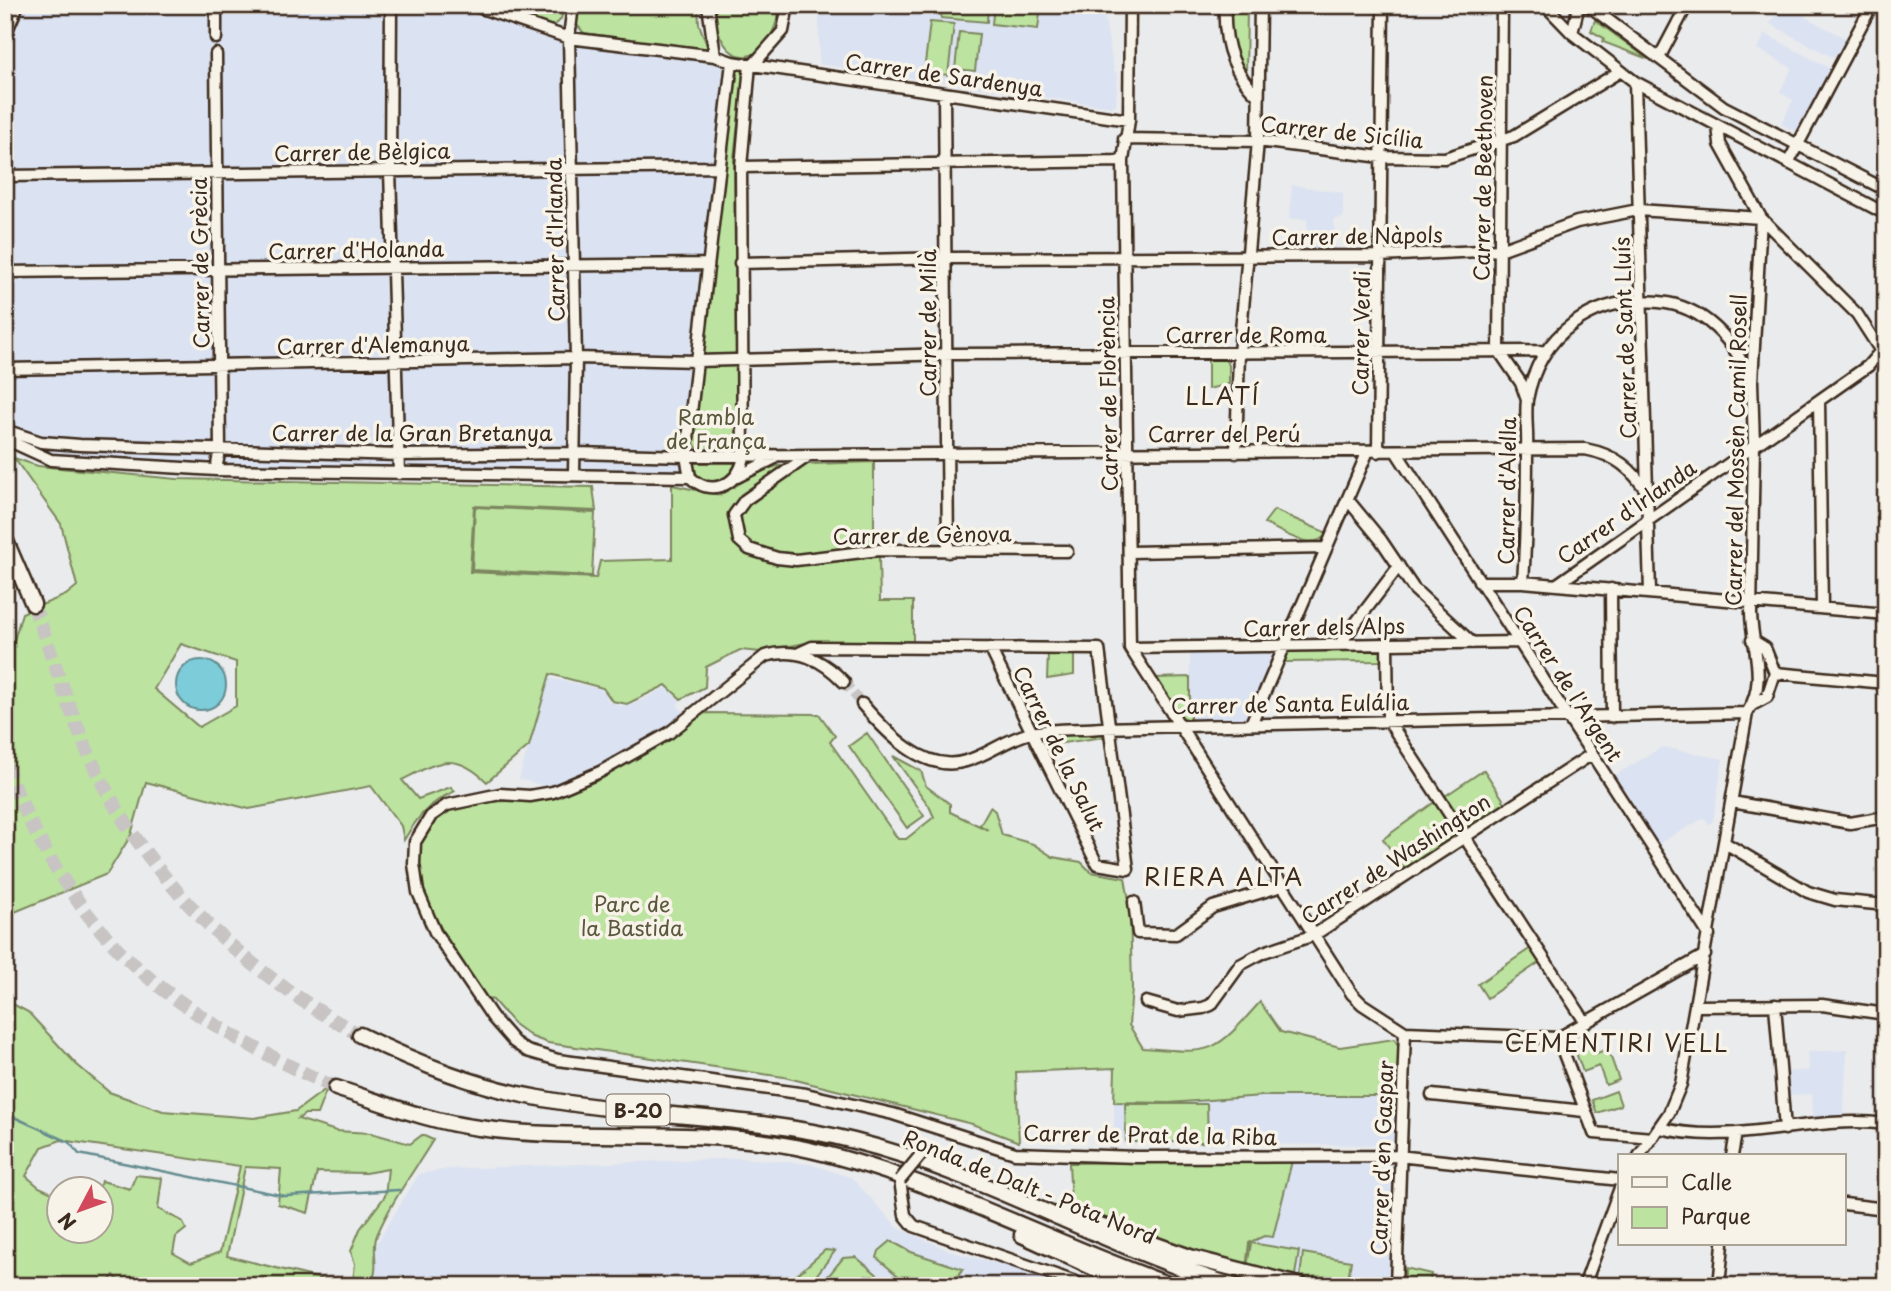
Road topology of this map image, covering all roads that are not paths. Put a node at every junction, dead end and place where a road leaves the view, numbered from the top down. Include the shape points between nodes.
1 (18, 5) edge
2 (216, 5) edge
3 (391, 5) edge
4 (472, 5) edge
5 (573, 5) edge
6 (708, 5) edge
7 (788, 5) edge
8 (1130, 5) edge
9 (1225, 5) edge
10 (1260, 5) edge
11 (1383, 5) edge
12 (1502, 5) edge
13 (1545, 5) edge
14 (1579, 5) edge
15 (1588, 5) edge
16 (1687, 5) edge
17 (1872, 5) edge
18 (1572, 33) junction
19 (5, 35) edge
20 (216, 38) dead end
21 (569, 38) junction
22 (216, 54) dead end
23 (715, 56) junction
24 (1660, 58) junction
25 (732, 62) junction
26 (752, 64) junction
27 (1619, 72) junction
28 (1635, 82) junction
29 (944, 94) junction
30 (1258, 96) junction
31 (1726, 108) junction
32 (1129, 120) junction
33 (1718, 126) junction
34 (1124, 139) junction
35 (1258, 141) junction
36 (1503, 141) junction
37 (1797, 145) junction
38 (1381, 157) junction
39 (1123, 161) junction
40 (1788, 163) junction
41 (944, 164) junction
42 (572, 167) junction
43 (719, 167) junction
44 (741, 167) junction
45 (390, 170) junction
46 (217, 172) junction
47 (5, 176) edge
48 (1886, 190) edge
49 (1638, 210) junction
50 (1886, 214) edge
51 (1762, 218) junction
52 (1500, 250) junction
53 (1124, 257) junction
54 (1246, 257) junction
55 (1380, 257) junction
56 (947, 258) junction
57 (740, 263) junction
58 (707, 264) junction
59 (574, 265) junction
60 (394, 268) junction
61 (218, 270) junction
62 (5, 272) edge
63 (1642, 300) junction
64 (1499, 351) junction
65 (1546, 351) junction
66 (1885, 352) edge
67 (1239, 353) junction
68 (1380, 353) junction
69 (946, 354) junction
70 (1126, 354) junction
71 (576, 358) junction
72 (742, 360) junction
73 (697, 361) junction
74 (395, 364) junction
75 (219, 366) junction
76 (5, 369) edge
77 (1752, 382) junction
78 (1527, 400) junction
79 (1819, 401) junction
80 (5, 430) edge
81 (5, 439) edge
82 (80, 444) junction
83 (1754, 445) junction
84 (220, 449) junction
85 (1527, 450) junction
86 (1373, 451) junction
87 (1127, 452) junction
88 (576, 453) junction
89 (946, 453) junction
90 (1237, 453) junction
91 (1397, 453) junction
92 (400, 455) junction
93 (743, 455) junction
94 (808, 455) junction
95 (686, 456) junction
96 (780, 456) junction
97 (80, 463) junction
98 (216, 470) junction
99 (399, 474) junction
100 (574, 474) junction
101 (690, 477) junction
102 (734, 479) junction
103 (1650, 495) junction
104 (1348, 500) junction
105 (1649, 517) junction
106 (5, 539) edge
107 (1325, 548) junction
108 (1066, 551) dead end
109 (948, 552) junction
110 (1130, 552) junction
111 (1399, 566) junction
112 (1479, 582) junction
113 (1523, 582) junction
114 (1556, 584) junction
115 (1611, 589) junction
116 (1650, 592) junction
117 (1752, 603) junction
118 (33, 604) tunnel mouth
119 (1822, 607) junction
120 (1886, 614) edge
121 (1752, 640) junction
122 (1517, 642) junction
123 (1472, 643) junction
124 (1387, 644) junction
125 (1284, 645) junction
126 (1339, 645) junction
127 (990, 648) junction
128 (1130, 648) junction
129 (799, 653) junction
130 (1759, 668) junction
131 (1774, 668) junction
132 (844, 682) tunnel mouth
133 (1886, 683) edge
134 (1773, 687) junction
135 (862, 704) tunnel mouth
136 (1749, 709) junction
137 (1612, 717) junction
138 (1567, 718) junction
139 (1388, 720) junction
140 (1251, 723) junction
141 (1178, 724) junction
142 (1109, 728) junction
143 (1030, 733) junction
144 (1592, 754) junction
145 (1732, 802) junction
146 (1885, 820) edge
147 (1464, 837) junction
148 (1725, 843) junction
149 (1282, 886) junction
150 (1134, 902) dead end
151 (1886, 905) edge
152 (1314, 935) junction
153 (1709, 935) junction
154 (1705, 955) junction
155 (1146, 1002) dead end
156 (1774, 1005) junction
157 (1697, 1006) junction
158 (1886, 1014) edge
159 (1586, 1023) junction
160 (1405, 1032) junction
161 (360, 1035) tunnel mouth
162 (1558, 1038) junction
163 (336, 1088) tunnel mouth
164 (1432, 1095) dead end
165 (1584, 1111) junction
166 (1885, 1121) edge
167 (1660, 1128) junction
168 (1784, 1129) junction
169 (941, 1130) junction
170 (1735, 1133) junction
171 (1652, 1138) junction
172 (1640, 1154) edge
173 (1732, 1154) edge
174 (1398, 1156) junction
175 (923, 1162) junction
176 (904, 1179) junction
177 (1618, 1180) edge
178 (1618, 1193) edge
179 (1846, 1204) edge
180 (1886, 1209) edge
181 (1723, 1246) edge
182 (1087, 1286) edge
183 (1133, 1286) edge
184 (1173, 1286) edge
185 (1234, 1286) edge
186 (1302, 1286) edge
187 (1396, 1286) edge
188 (1584, 1286) edge
189 (1718, 1286) edge

1 - 19 street
2 - 20 street
3 - 45 street
4 - 21 street, Carrer de Sardenya
5 - 21 street, Carrer d'Irlanda
6 - 23 street
7 - 26 street via 783,31
8 - 32 street, Carrer de Florència
9 - 30 street via 1230,52 1241,77
10 - 30 street
11 - 38 street, Carrer Verdi
12 - 36 street, Carrer de Beethoven
13 - 18 street
14 - 18 street
15 - 24 street
16 - 24 street
17 - 37 street
18 - 27 street
21 - 23 street, Carrer de Sardenya
21 - 42 street, Carrer d'Irlanda
22 - 46 street, Carrer de Grècia
23 - 25 street, Carrer de Sardenya
24 - 31 street
25 - 26 street, Carrer de Sardenya
25 - 43 street
26 - 29 street, Carrer de Sardenya
26 - 44 street
27 - 28 street
27 - 36 street, Carrer de Sicília
28 - 33 street
28 - 49 street, Carrer de Sant Lluís
29 - 32 street, Carrer de Sardenya
29 - 41 street, Carrer de Milà
30 - 35 street
31 - 33 street
31 - 37 street
32 - 34 street, Carrer de Florència
33 - 40 street
33 - 51 street via 1720,144
34 - 35 street, Carrer de Sicília
34 - 39 street, Carrer de Florència
35 - 38 street, Carrer de Sicília
35 - 54 street
36 - 38 street, Carrer de Sicília via 1445,158
36 - 52 street, Carrer de Beethoven
37 - 40 street
37 - 48 street
38 - 55 street, Carrer Verdi
39 - 41 street
39 - 53 street, Carrer de Florència
40 - 50 street
41 - 44 street
41 - 56 street, Carrer de Milà
42 - 43 street, Carrer de Bèlgica
42 - 45 street, Carrer de Bèlgica
42 - 59 street, Carrer d'Irlanda
43 - 58 street
44 - 57 street
45 - 46 street, Carrer de Bèlgica
45 - 60 street
46 - 47 street, Carrer de Bèlgica
46 - 61 street, Carrer de Grècia
49 - 51 street, Carrer de Nàpols
49 - 52 street, Carrer de Nàpols via 1577,222
49 - 63 street, Carrer de Sant Lluís
51 - 66 street via 1857,314
51 - 77 street, Carrer del Mossèn Camil Rosell
52 - 55 street, Carrer de Nàpols
52 - 64 street, Carrer de Beethoven
53 - 54 street, Carrer de Nàpols
53 - 56 street, Carrer de Nàpols
53 - 70 street, Carrer de Florència
54 - 55 street, Carrer de Nàpols
54 - 67 street
55 - 68 street, Carrer Verdi
56 - 57 street, Carrer de Nàpols
56 - 69 street, Carrer de Milà
57 - 72 street
58 - 59 street, Carrer d'Holanda
58 - 73 street
59 - 60 street, Carrer d'Holanda
59 - 71 street, Carrer d'Irlanda
60 - 61 street, Carrer d'Holanda
60 - 74 street
61 - 62 street, Carrer d'Holanda
61 - 75 street, Carrer de Grècia
63 - 65 street, Carrer d'Alella via 1585,315 1570,324
63 - 77 street, Carrer d'Alella via 1688,308 1707,320 1724,335
63 - 103 street, Carrer de Sant Lluís
64 - 65 street, Carrer de Roma
64 - 68 street, Carrer de Roma
64 - 78 street, Carrer d'Alella
65 - 78 street, Carrer d'Alella
66 - 79 street, Carrer d'Irlanda
67 - 68 street, Carrer de Roma
67 - 70 street, Carrer de Roma
67 - 90 street
68 - 86 street, Carrer Verdi
69 - 70 street, Carrer de Roma
69 - 72 street, Carrer de Roma
69 - 89 street, Carrer de Milà
70 - 87 street, Carrer de Florència
71 - 73 street, Carrer d'Alemanya
71 - 74 street, Carrer d'Alemanya
71 - 88 street, Carrer d'Irlanda
72 - 73 street, Carrer d'Alemanya
72 - 93 street
73 - 95 street
74 - 75 street, Carrer d'Alemanya
74 - 92 street
75 - 76 street, Carrer d'Alemanya
75 - 84 street, Carrer de Grècia
77 - 83 street, Carrer del Mossèn Camil Rosell
78 - 85 street, Carrer d'Alella
79 - 83 street, Carrer d'Irlanda
79 - 119 street
80 - 82 street, Carrer de la Gran Bretanya via 41,442
81 - 97 street, Carrer de la Gran Bretanya via 51,460
82 - 84 street, Carrer de la Gran Bretanya
82 - 97 street
83 - 105 street, Carrer d'Irlanda
83 - 117 street, Carrer del Mossèn Camil Rosell
84 - 92 street, Carrer de la Gran Bretanya
84 - 98 street, Carrer de Grècia
85 - 91 street, Carrer del Perú
85 - 103 street, Carrer del Perú via 1605,453 1636,474
85 - 113 street, Carrer d'Alella
86 - 90 street, Carrer del Perú
86 - 91 street, Carrer del Perú
86 - 104 street
87 - 89 street, Carrer del Perú
87 - 90 street, Carrer del Perú
87 - 110 street, Carrer de Florència
88 - 92 street, Carrer de la Gran Bretanya
88 - 95 street, Carrer de la Gran Bretanya
88 - 100 street, Carrer d'Irlanda
89 - 94 street, Carrer del Perú
89 - 109 street, Carrer de Milà
91 - 112 street, Carrer de l'Argent
92 - 99 street
93 - 95 street, Carrer de la Gran Bretanya
93 - 96 street, Carrer del Perú
93 - 102 street
94 - 96 street, Carrer del Perú
94 - 109 street, Carrer de Gènova via 745,500 734,515 738,540 749,549 796,560 879,550
95 - 101 street
96 - 102 street, Carrer del Perú
97 - 98 street, Carrer de la Gran Bretanya
98 - 99 street, Carrer de la Gran Bretanya
99 - 100 street, Carrer de la Gran Bretanya
100 - 101 street, Carrer de la Gran Bretanya
101 - 102 street via 711,488
103 - 105 street, Carrer de Sant Lluís
104 - 107 street
104 - 111 street
105 - 114 street, Carrer d'Irlanda
105 - 116 street, Carrer de Sant Lluís
106 - 118 highway
107 - 110 street
107 - 125 street
108 - 109 street, Carrer de Gènova
110 - 128 street, Carrer de Florència
111 - 123 street via 1414,589
111 - 126 street
112 - 113 street
112 - 122 street, Carrer de l'Argent
113 - 114 street
114 - 115 street
115 - 116 street
115 - 137 street
116 - 117 street
117 - 119 street
117 - 121 street, Carrer del Mossèn Camil Rosell
119 - 120 street
121 - 130 street, Carrer del Mossèn Camil Rosell
121 - 131 street via 1765,648
122 - 123 street, Carrer dels Alps
122 - 138 street, Carrer de l'Argent
123 - 124 street, Carrer dels Alps
124 - 126 street, Carrer dels Alps
124 - 139 street
125 - 126 street, Carrer dels Alps
125 - 128 street, Carrer dels Alps
125 - 140 street
127 - 129 street via 812,647
127 - 142 street via 1099,649
127 - 143 street, Carrer de la Salut
128 - 141 street
129 - 132 street via 829,667
129 - 169 street, Carrer de Prat de la Riba via 765,656 669,733 572,785 530,796 500,794 447,805 431,816 415,842 418,892 435,932 493,1018 514,1042 542,1056 795,1092
130 - 131 street via 1762,661
130 - 134 street via 1762,687
130 - 136 street
131 - 133 street
131 - 134 street
134 - 136 street via 1767,698
135 - 143 street, Carrer de Santa Eulália via 897,740 946,764 965,762
136 - 137 street, Carrer de Santa Eulália
136 - 145 street
137 - 138 street, Carrer de Santa Eulália
138 - 139 street, Carrer de Santa Eulália
138 - 144 street, Carrer de l'Argent
139 - 140 street, Carrer de Santa Eulália
139 - 147 street
140 - 141 street, Carrer de Santa Eulália
141 - 142 street, Carrer de Santa Eulália
141 - 149 street
142 - 143 street, Carrer de Santa Eulália
142 - 143 street, Carrer de la Salut via 1128,869 1097,864
144 - 147 street, Carrer de Washington
144 - 153 street, Carrer de l'Argent
145 - 146 street via 1850,823
145 - 148 street
147 - 152 street, Carrer de Washington
147 - 159 street
148 - 151 street via 1808,892
148 - 153 street
149 - 150 street via 1213,907 1176,934 1138,933
149 - 152 street
152 - 155 street, Carrer de Washington via 1240,965 1211,1005 1203,1009 1178,1011
152 - 160 street via 1352,994
153 - 154 street
154 - 157 street
154 - 159 street
156 - 157 street
156 - 158 street via 1822,1004
156 - 168 street
157 - 167 street via 1681,1084
159 - 162 street
160 - 162 street
160 - 174 street, Carrer d'en Gaspar
161 - 175 highway, Ronda de Dalt - Pota Nord / B-20 via 440,1071 532,1097 796,1128
162 - 165 street
163 - 176 highway, Ronda de Dalt - Pota Nord / B-20 via 478,1128 745,1140 861,1162
164 - 165 street
165 - 171 street via 1594,1133
166 - 168 street via 1839,1121
167 - 170 street via 1680,1133
167 - 171 street
168 - 170 street
169 - 174 street, Carrer de Prat de la Riba via 1030,1155
169 - 176 street, bridge
170 - 173 street
171 - 172 street
174 - 177 street, Carrer de Prat de la Riba
174 - 187 street, Carrer d'en Gaspar
175 - 185 highway, Ronda de Dalt - Pota Nord / B-20 via 1119,1245
175 - 186 highway via 1193,1258
176 - 182 street via 905,1215 914,1226
176 - 183 highway
176 - 184 highway, Ronda de Dalt - Pota Nord / B-20
178 - 188 street
179 - 180 street
181 - 189 street

